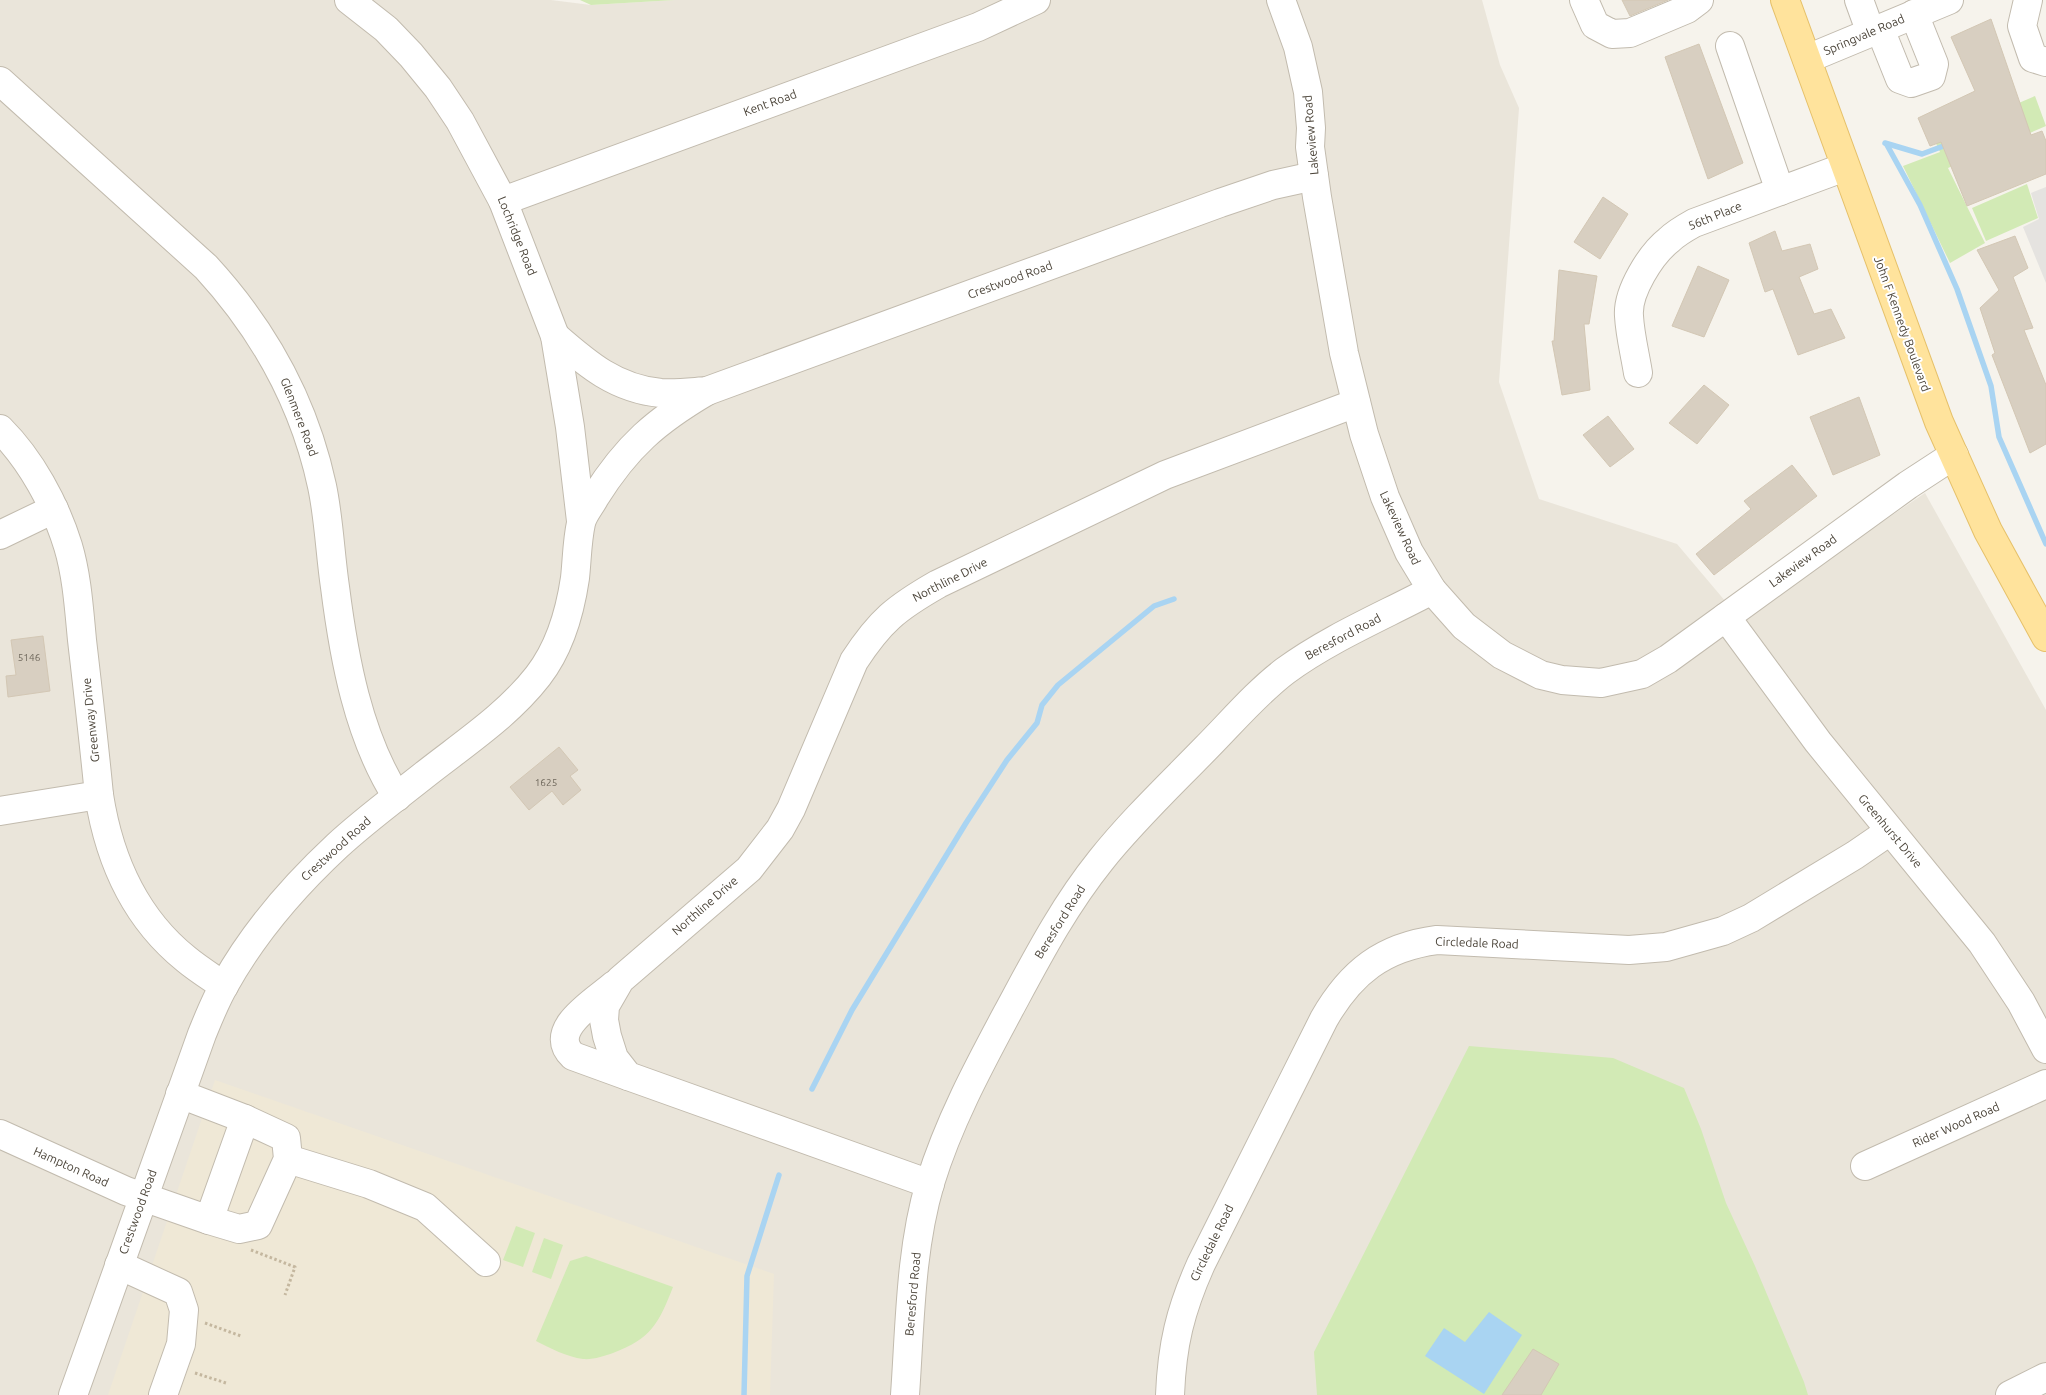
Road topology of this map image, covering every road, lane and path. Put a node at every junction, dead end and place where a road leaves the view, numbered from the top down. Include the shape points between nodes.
1 (349, 0) edge
2 (1036, 0) edge
3 (1281, 0) edge
4 (1584, 0) edge
5 (1699, 0) edge
6 (1785, 0) edge
7 (1859, 0) edge
8 (1950, 0) edge
9 (2029, 0) edge
10 (2046, 7) edge
11 (1914, 14) junction
12 (1876, 31) junction
13 (1730, 46) dead end
14 (1807, 59) junction
15 (2046, 62) edge
16 (0, 81) edge
17 (1845, 167) junction
18 (1314, 176) junction
19 (1780, 191) junction
20 (503, 200) junction
21 (555, 336) junction
22 (1638, 373) dead end
23 (707, 390) junction
24 (1356, 404) junction
25 (0, 429) edge
26 (1954, 456) junction
27 (54, 509) junction
28 (581, 521) junction
29 (0, 535) edge
30 (1432, 590) junction
31 (1726, 617) junction
32 (2046, 637) edge
33 (99, 795) junction
34 (397, 797) junction
35 (0, 811) edge
36 (1890, 831) junction
37 (620, 980) junction
38 (224, 986) junction
39 (2046, 1049) edge
40 (628, 1076) junction
41 (2046, 1084) edge
42 (180, 1094) junction
43 (245, 1119) junction
44 (0, 1134) edge
45 (288, 1159) junction
46 (1865, 1166) dead end
47 (930, 1184) junction
48 (143, 1198) junction
49 (210, 1220) junction
50 (246, 1248) dead end
51 (486, 1262) dead end
52 (119, 1265) junction
53 (286, 1295) dead end
54 (204, 1322) dead end
55 (241, 1336) dead end
56 (188, 1370) dead end
57 (2046, 1378) edge
58 (226, 1383) dead end
59 (73, 1395) edge
60 (162, 1395) edge
61 (905, 1395) edge
62 (1170, 1395) edge
63 (2010, 1395) edge

1 - 20 street, Lochridge Road via 386,29 438,88
2 - 20 street, Kent Road via 978,27
3 - 18 street, Lakeview Road via 1298,47 1308,92
4 - 5 street via 1595,25 1612,34 1630,33 1687,9
6 - 14 main road, John F Kennedy Boulevard
7 - 12 street
8 - 11 street, Springvale Road
9 - 10 street
9 - 15 street via 2022,26 2033,58
11 - 12 street, Springvale Road
11 - 12 street via 1934,64 1930,76 1911,84 1900,79
12 - 14 street, Springvale Road
13 - 19 street
14 - 17 main road, John F Kennedy Boulevard
16 - 34 street, Glenmere Road via 206,267 252,323 282,373 304,425 322,485 346,655 360,710 384,776
17 - 19 street, 56th Place
17 - 26 main road, John F Kennedy Boulevard via 1921,376
18 - 23 street, Crestwood Road via 1273,185 1220,203
18 - 24 street, Lakeview Road via 1344,353
19 - 22 street, 56th Place via 1694,223 1659,249 1632,295 1629,314
20 - 21 street, Lochridge Road
21 - 23 street, Crestwood Road via 598,372 617,381 660,393
21 - 28 street, Lochridge Road
23 - 28 street, Crestwood Road via 653,426 629,450 608,476
24 - 30 street, Lakeview Road via 1385,497 1409,552
24 - 37 street, Northline Drive via 1165,475 938,584 890,615 854,661 780,829 749,868
25 - 27 street, Greenway Drive via 34,472
26 - 31 street, Lakeview Road via 1908,485
26 - 32 main road, John F Kennedy Boulevard via 1988,530
27 - 29 street
27 - 33 street, Greenway Drive via 69,547 78,600
28 - 34 street, Crestwood Road via 568,611 547,663 510,707
30 - 31 street, Lakeview Road via 1464,626 1502,655 1541,675 1586,683 1615,681 1642,674
30 - 47 street, Beresford Road via 1311,653 1282,674 1148,808 1102,859 1065,909 1000,1026 961,1102
31 - 36 street, Greenhurst Drive via 1818,742
33 - 35 street
33 - 38 street, Greenway Drive via 109,844 119,871 140,908 186,960
34 - 38 street, Crestwood Road via 338,845 294,888 268,920
36 - 39 street, Greenhurst Drive via 1982,944 2021,1002
36 - 62 street, Circledale Road via 1751,918 1701,939 1666,947 1629,950 1437,940 1417,942 1394,950 1362,970 1339,994 1324,1019 1189,1290 1177,1329
37 - 40 street, Northline Drive via 605,1006 604,1020 614,1058
37 - 40 street, Northline Drive via 570,1022 564,1033 564,1042 573,1056
38 - 42 street, Crestwood Road
40 - 47 street, Northline Drive
41 - 46 street, Rider Wood Road
42 - 43 street
42 - 48 street, Crestwood Road
43 - 45 street via 286,1138
43 - 49 street
44 - 48 street, Hampton Road
45 - 49 street, Hampton Road via 258,1225 239,1229
45 - 51 street via 369,1184 425,1207
47 - 61 street, Beresford Road via 912,1286
48 - 49 street, Hampton Road
48 - 52 street, Crestwood Road
50 - 53 path via 295,1267
52 - 59 street, Crestwood Road
52 - 60 street via 178,1292 184,1310 181,1344
54 - 55 path
56 - 58 path
57 - 63 street

